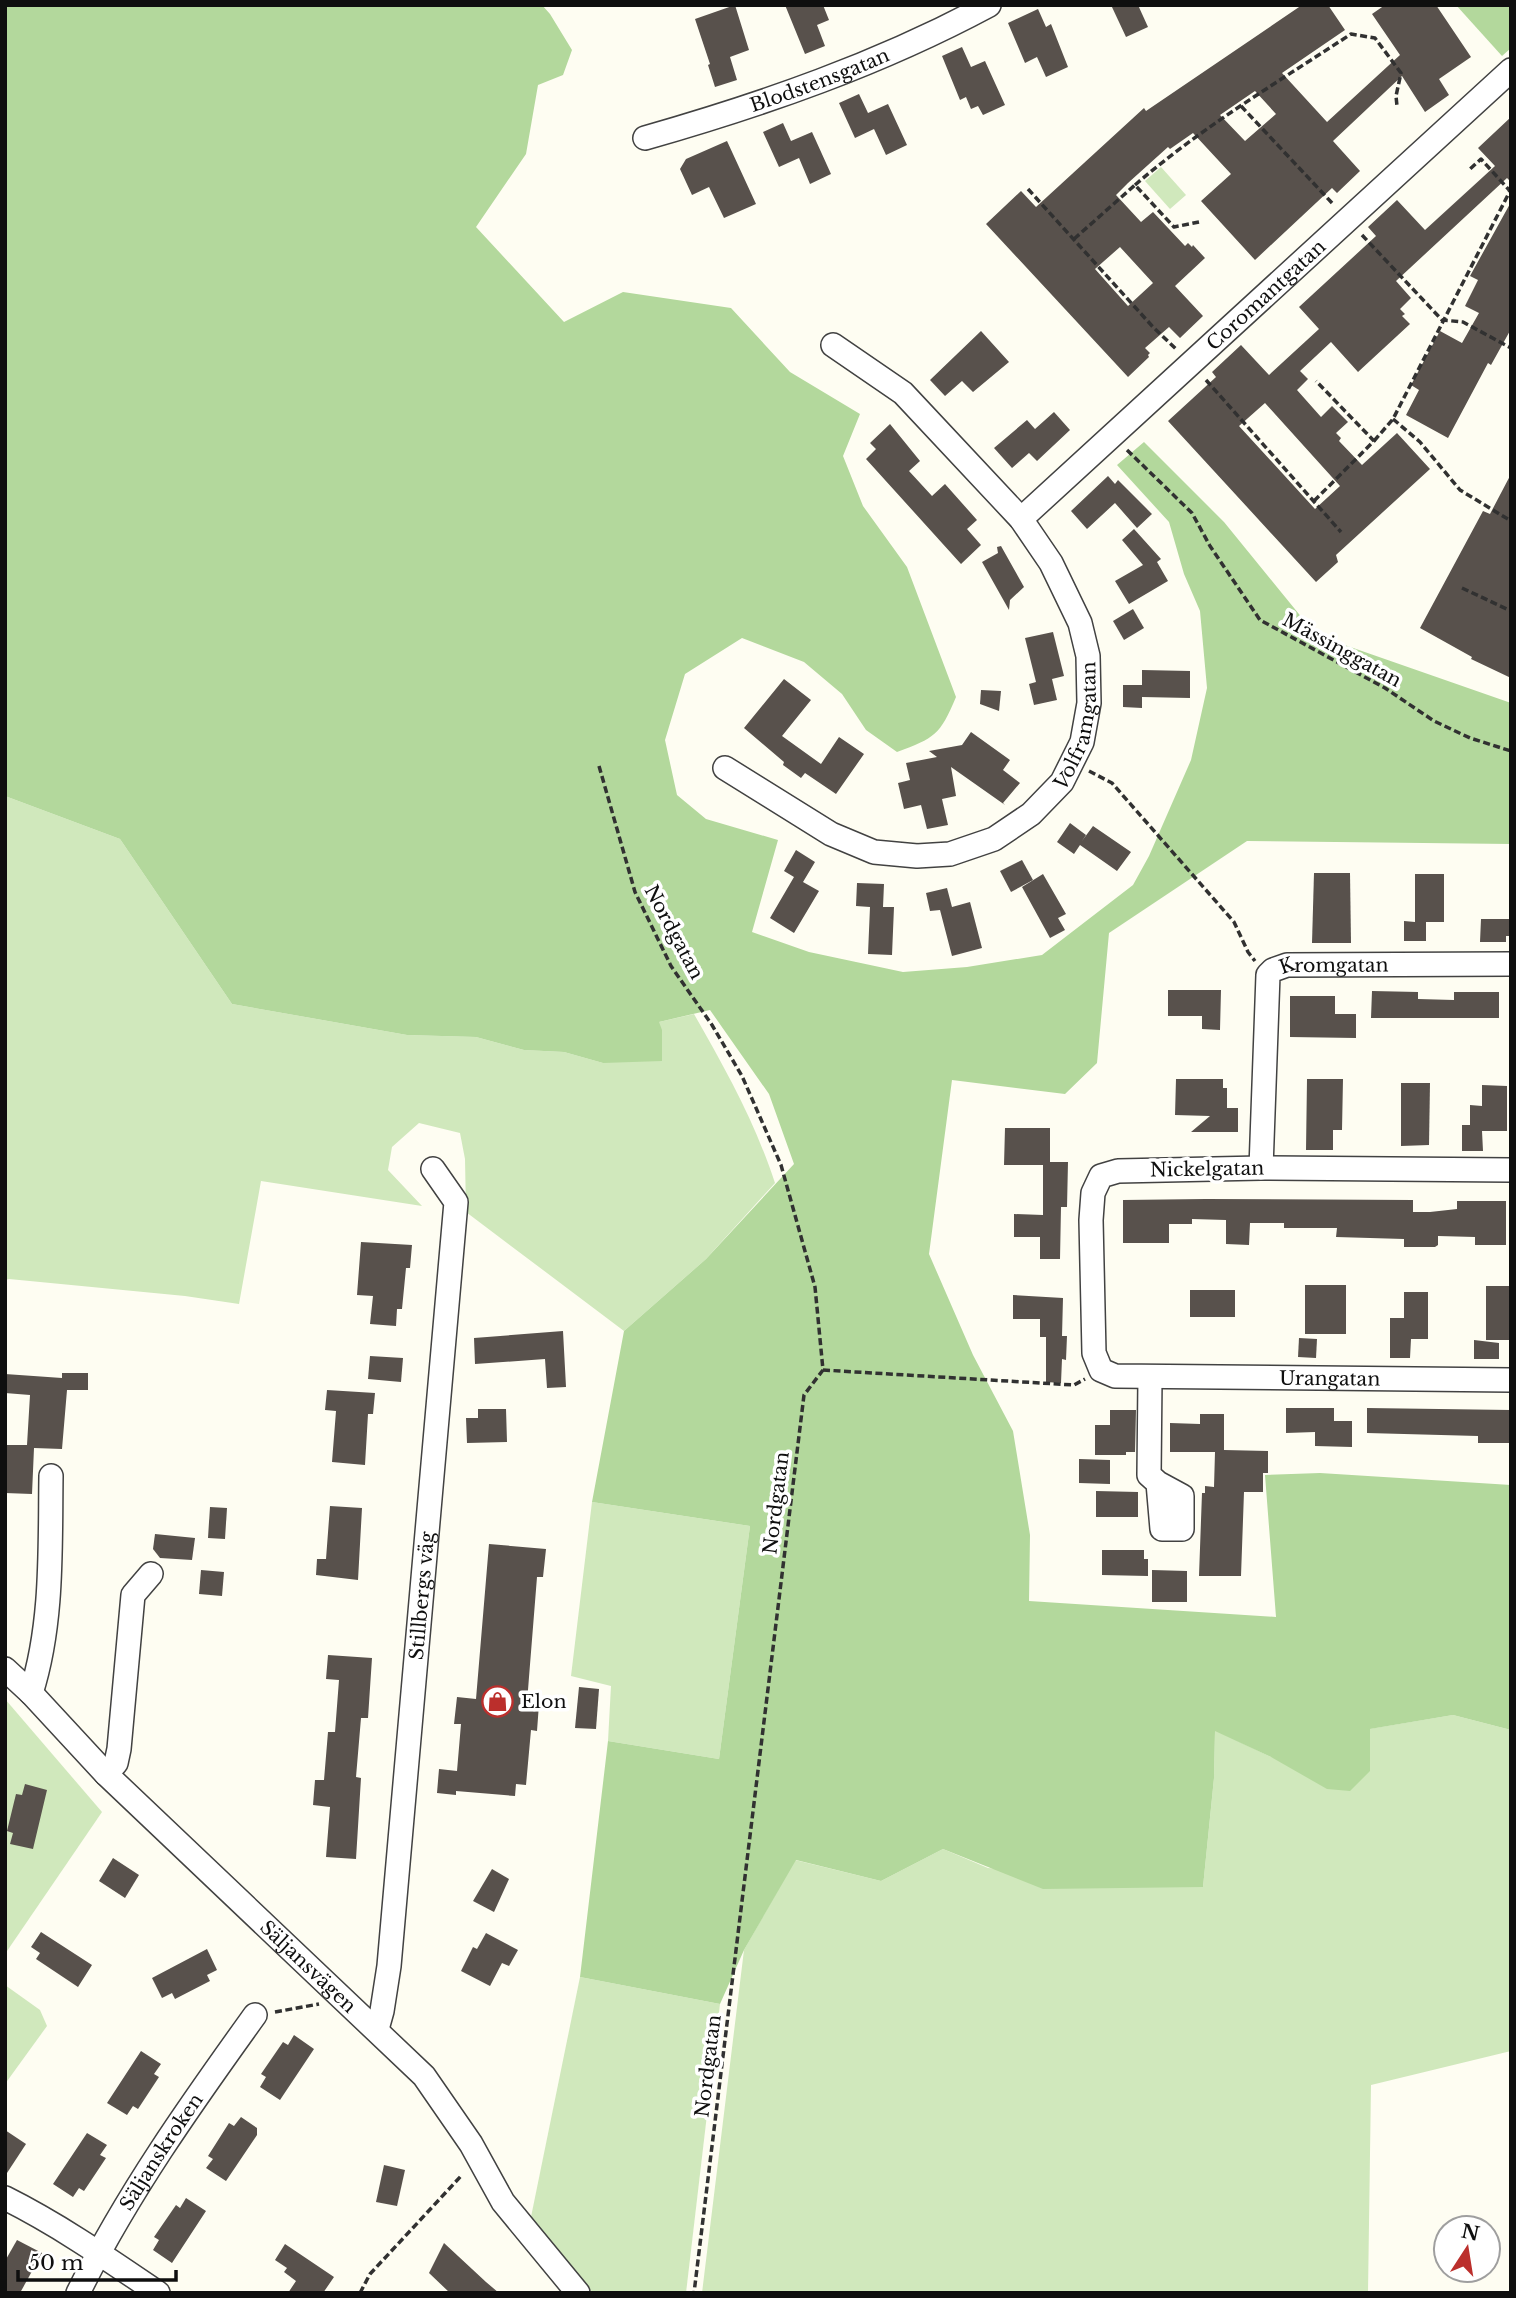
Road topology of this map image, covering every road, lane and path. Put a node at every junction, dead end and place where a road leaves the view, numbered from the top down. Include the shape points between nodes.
1 (989, 5) edge
2 (1511, 69) edge
3 (1241, 106) junction
4 (1397, 106) dead end
5 (645, 138) dead end
6 (1470, 169) dead end
7 (1135, 185) junction
8 (1028, 189) dead end
9 (1510, 192) edge
10 (1348, 219) junction
11 (1199, 222) dead end
12 (1074, 239) junction
13 (1442, 320) junction
14 (833, 345) dead end
15 (1511, 348) edge
16 (1191, 363) junction
17 (1315, 381) dead end
18 (1393, 419) junction
19 (1112, 436) junction
20 (1374, 441) junction
21 (1314, 501) junction
22 (1021, 519) junction
23 (1511, 521) edge
24 (1341, 531) dead end
25 (1462, 587) dead end
26 (1511, 611) edge
27 (1511, 751) edge
28 (1072, 762) junction
29 (599, 766) dead end
30 (725, 768) dead end
31 (1511, 964) edge
32 (1268, 975) junction
33 (1261, 1168) junction
34 (433, 1169) dead end
35 (1511, 1170) edge
36 (823, 1370) junction
37 (1101, 1370) junction
38 (1150, 1378) junction
39 (1511, 1380) edge
40 (51, 1476) dead end
41 (1158, 1483) dead end
42 (151, 1574) dead end
43 (5, 1669) edge
44 (31, 1693) junction
45 (106, 1774) junction
46 (327, 2002) dead end
47 (255, 2015) joint
48 (377, 2029) junction
49 (468, 2168) dead end
50 (5, 2198) edge
51 (98, 2252) junction
52 (78, 2293) edge
53 (158, 2293) edge
54 (360, 2293) edge
55 (578, 2293) edge
56 (694, 2293) edge

1 - 5 street, Blodstensgatan via 801,90
2 - 10 street, Coromantgatan
3 - 4 path via 1352,34 1375,38 1401,73
3 - 7 path
3 - 10 path
6 - 9 path via 1481,159
7 - 11 path via 1174,227
7 - 12 path
8 - 12 path
9 - 13 path
10 - 13 path
10 - 16 street, Coromantgatan
12 - 16 path
13 - 15 path via 1463,322
13 - 18 path
14 - 22 street, Volframgatan via 902,393
16 - 19 street, Coromantgatan
16 - 21 path
17 - 20 path
18 - 20 path
18 - 23 path via 1420,442 1460,490
19 - 22 street, Coromantgatan
19 - 27 path, Mässinggatan via 1192,513 1260,621 1385,688 1434,722
20 - 21 path
21 - 24 path
22 - 28 street, Volframgatan via 1051,563 1080,623 1088,656 1089,703 1082,742
25 - 26 path
28 - 30 street, Volframgatan via 1062,782 1031,814 994,839 950,854 917,856 874,852 831,834
28 - 32 path via 1112,783 1234,922 1248,952
29 - 36 path, Nordgatan via 635,892 671,965 742,1076 781,1165 815,1287
31 - 32 street, Kromgatan via 1287,965
32 - 33 street, Kromgatan
33 - 35 street, Nickelgatan
33 - 37 street, Nickelgatan via 1118,1171 1101,1176 1093,1193 1091,1220 1094,1353
34 - 48 street, Stillbergs väg via 456,1202 389,1966
36 - 37 path via 1074,1385
36 - 56 path, Nordgatan via 804,1395
37 - 38 street, Urangatan via 1115,1376
38 - 39 street, Urangatan
38 - 41 street via 1149,1475
40 - 44 street via 49,1576 41,1662
42 - 45 street via 133,1595 119,1749 116,1763
43 - 44 street, Säljansvägen
44 - 45 street, Säljansvägen
45 - 48 street, Säljansvägen
46 - 47 path
47 - 51 street, Säljanskroken via 142,2179
48 - 55 street, Säljansvägen via 424,2076 471,2144 503,2202
49 - 54 path via 370,2274
50 - 51 street
51 - 52 street, Säljanskroken
51 - 53 street

